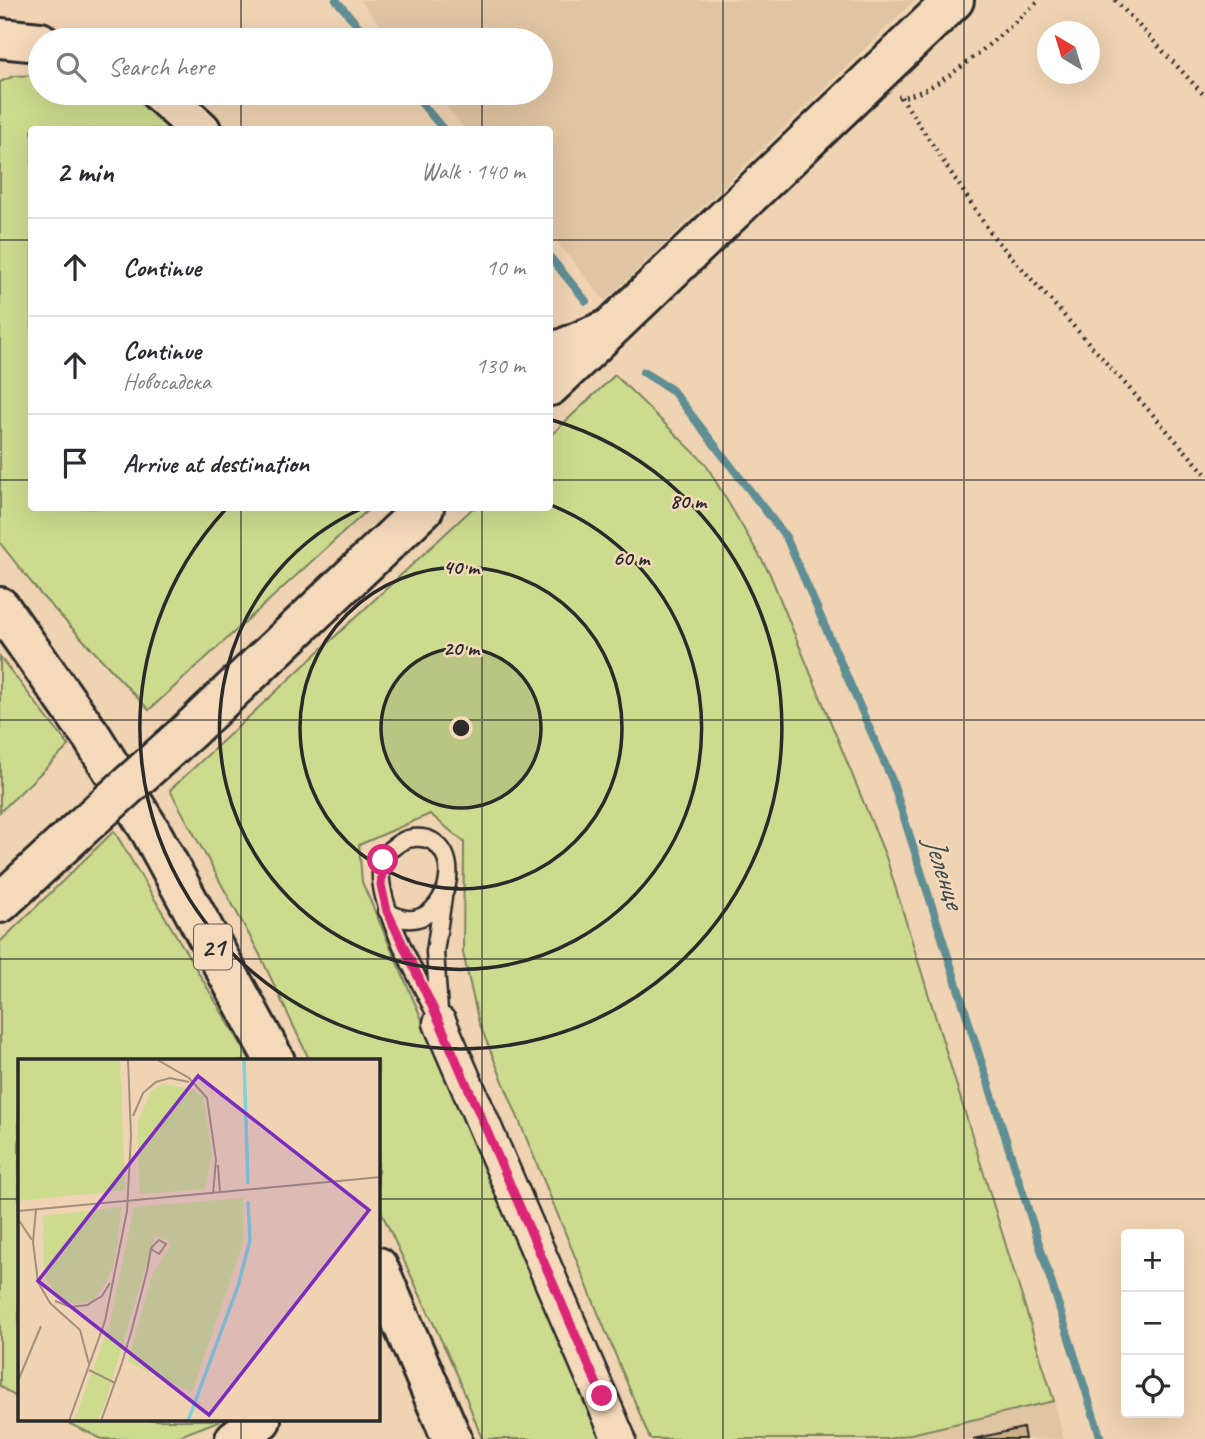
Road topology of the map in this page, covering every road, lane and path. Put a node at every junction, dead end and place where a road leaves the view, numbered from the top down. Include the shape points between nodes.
1 (954, 0) edge
2 (1040, 0) edge
3 (1115, 0) edge
4 (860, 89) junction
5 (1205, 96) edge
6 (901, 97) junction
7 (173, 105) edge
8 (197, 126) edge
9 (609, 329) junction
10 (553, 353) edge
11 (553, 383) edge
12 (1205, 473) edge
13 (421, 511) edge
14 (0, 607) edge
15 (444, 895) junction
16 (0, 903) edge
17 (387, 911) junction
18 (440, 1023) junction
19 (274, 1059) edge
20 (380, 1272) edge
21 (258, 1422) edge
22 (235, 1439) edge
23 (452, 1439) edge
24 (619, 1439) edge

1 - 4 main road
2 - 6 path via 968,61 918,95
3 - 5 path
4 - 6 path
4 - 9 main road
6 - 12 path via 992,235
7 - 8 main road
9 - 10 main road
9 - 11 main road
13 - 16 main road, bridge
14 - 19 main road, 21 via 92,737 151,832
15 - 17 lane via 437,907 415,918 396,917
15 - 17 lane via 446,869 440,850 432,841 406,839 390,848 383,860 381,885
15 - 18 lane via 434,973
17 - 18 lane
18 - 24 street
20 - 23 main road
21 - 22 main road

